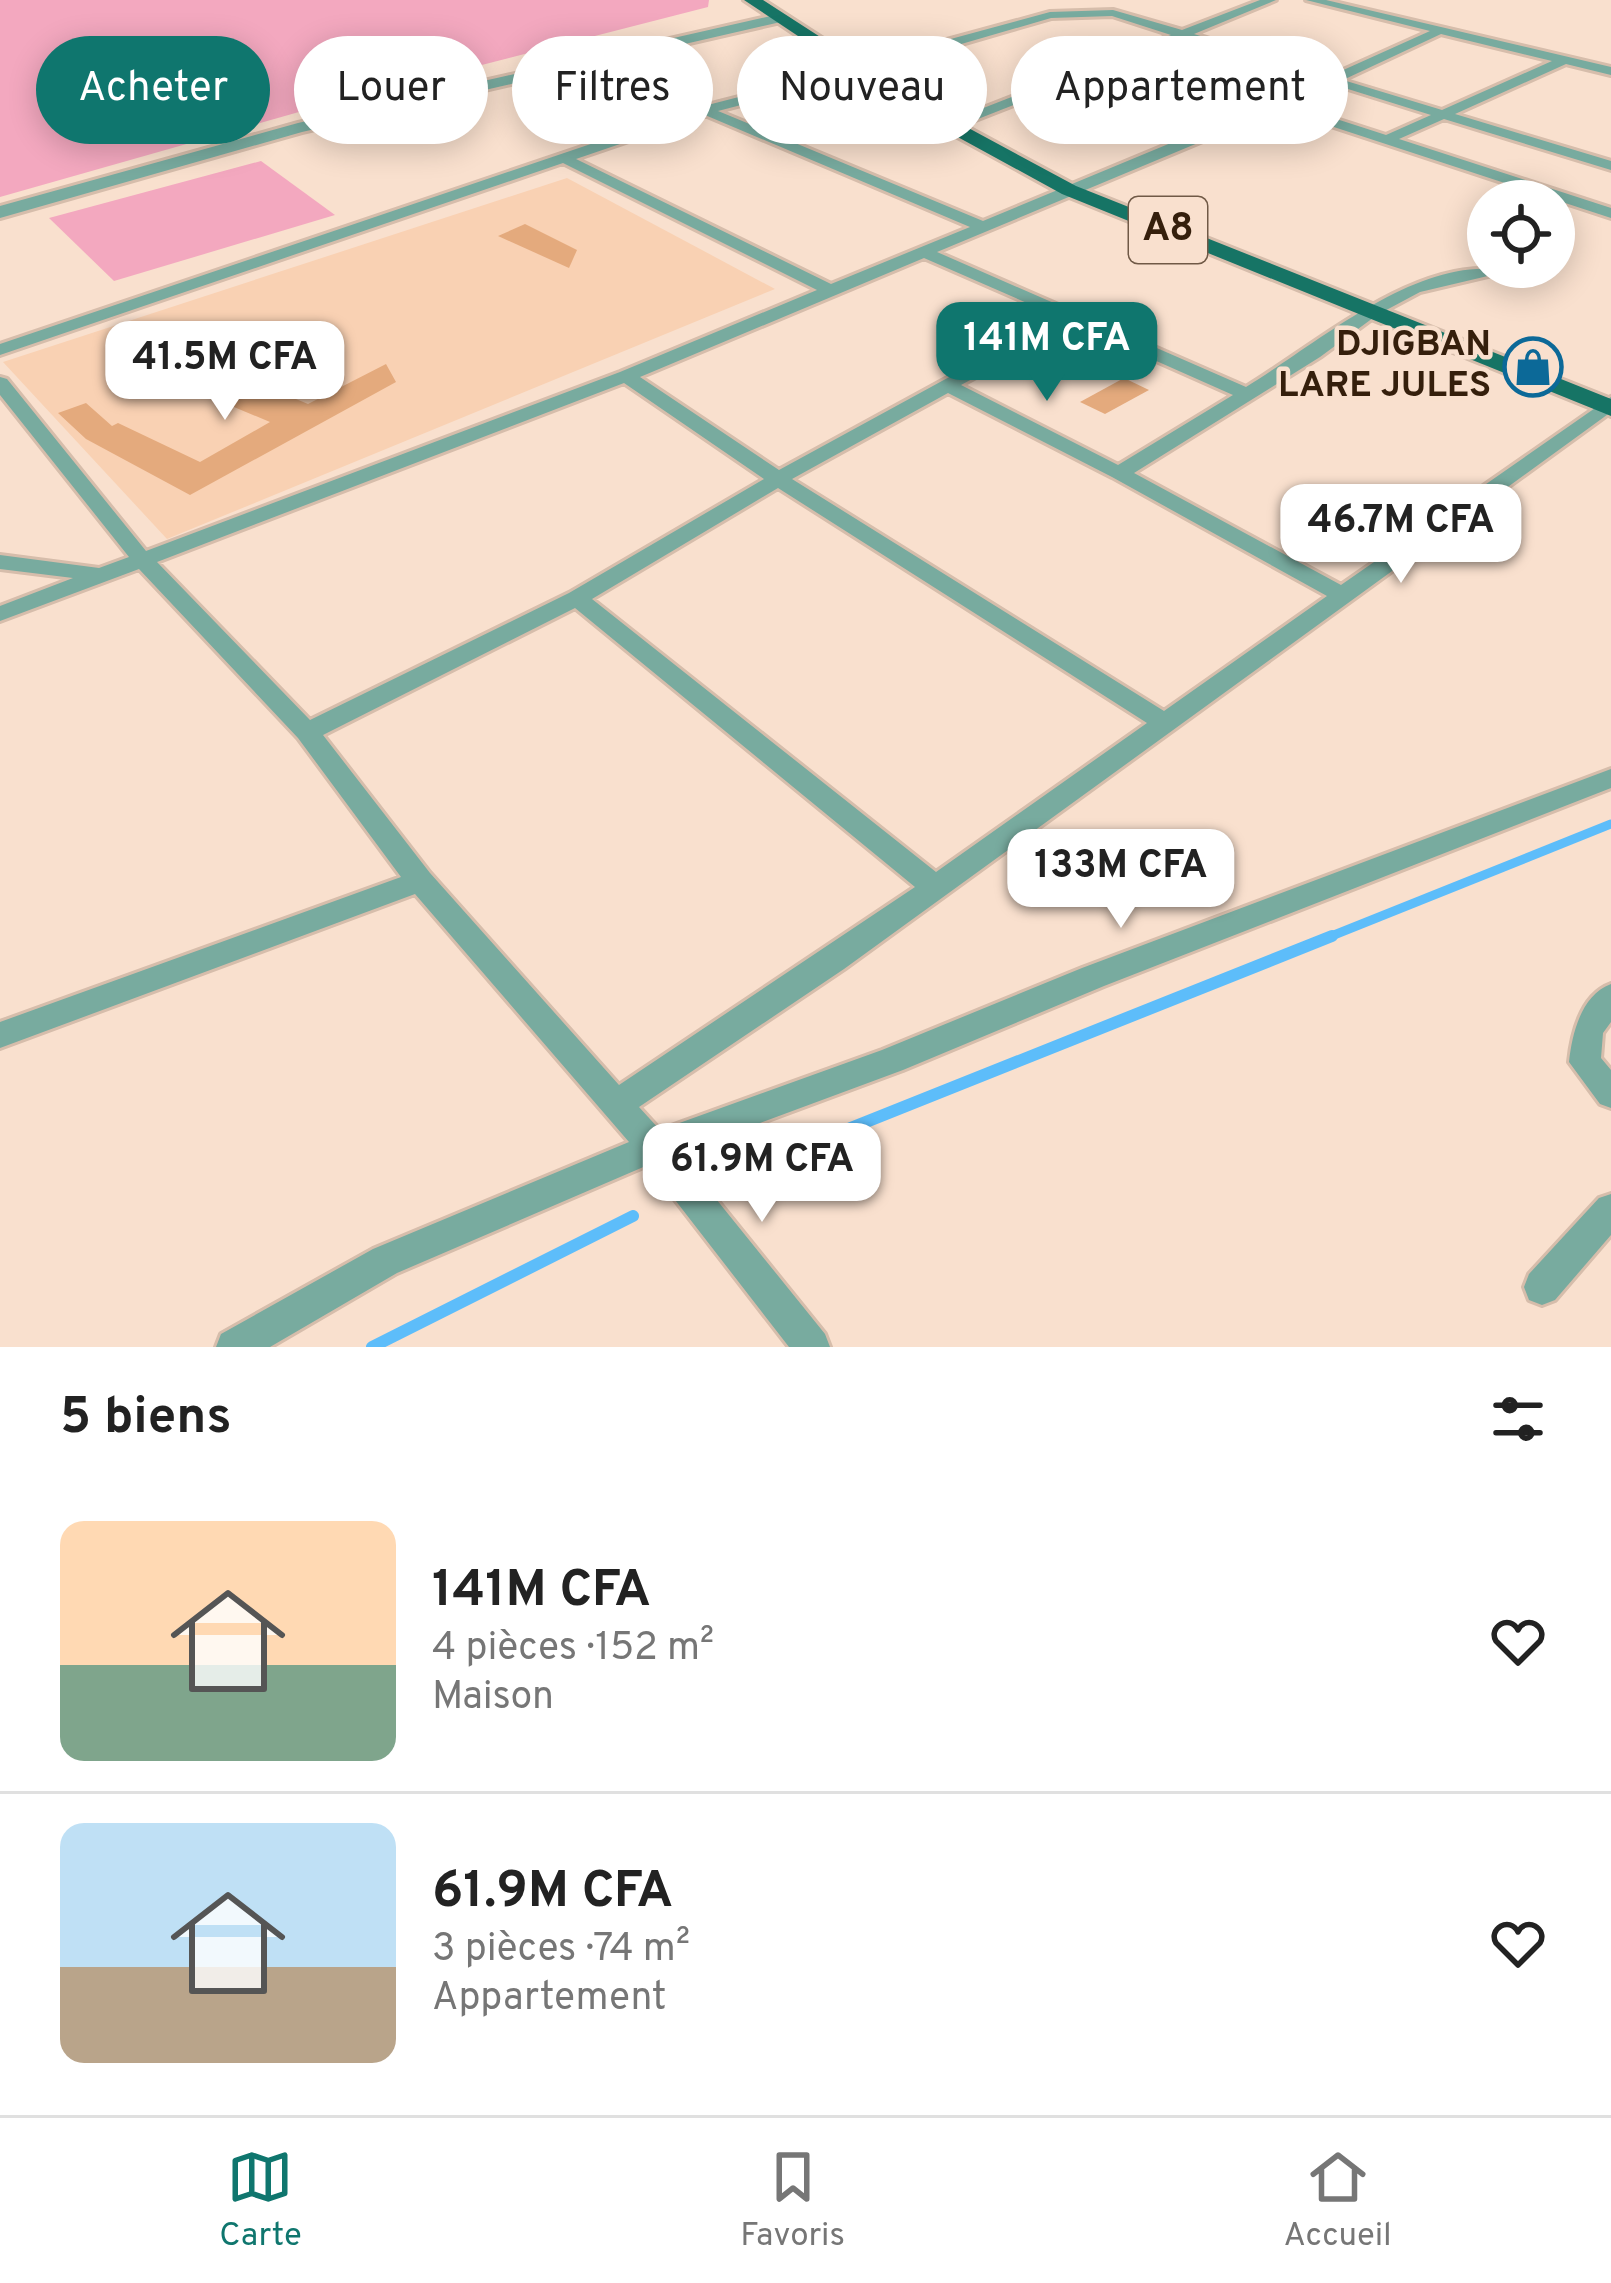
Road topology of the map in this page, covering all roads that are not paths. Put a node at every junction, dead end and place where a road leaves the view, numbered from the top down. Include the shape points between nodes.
1 (752, 0) edge
2 (1270, 0) edge
3 (1312, 0) edge
4 (780, 18) junction
5 (1436, 33) junction
6 (1190, 34) junction
7 (808, 36) edge
8 (975, 36) edge
9 (1196, 36) edge
10 (1564, 60) junction
11 (1348, 71) edge
12 (1611, 71) edge
13 (1348, 86) edge
14 (987, 112) edge
15 (713, 113) edge
16 (1448, 113) junction
17 (1348, 127) edge
18 (1386, 140) junction
19 (605, 144) edge
20 (983, 144) edge
21 (1180, 144) edge
22 (564, 158) junction
23 (1611, 167) edge
24 (1500, 180) edge
25 (1575, 189) edge
26 (1069, 190) junction
27 (1575, 204) edge
28 (0, 212) edge
29 (1611, 213) edge
30 (981, 226) junction
31 (922, 250) junction
32 (1467, 276) edge
33 (830, 290) junction
34 (1372, 311) junction
35 (1072, 317) junction
36 (0, 350) edge
37 (626, 376) junction
38 (0, 383) edge
39 (950, 387) junction
40 (1246, 393) junction
41 (1610, 406) edge
42 (1119, 472) junction
43 (778, 479) junction
44 (0, 562) edge
45 (145, 562) junction
46 (106, 576) junction
47 (1340, 594) junction
48 (578, 598) junction
49 (1, 614) edge
50 (1165, 723) junction
51 (307, 732) junction
52 (1611, 778) edge
53 (420, 881) junction
54 (936, 888) junction
55 (1611, 997) edge
56 (0, 1035) edge
57 (1611, 1094) edge
58 (617, 1104) junction
59 (654, 1147) junction
60 (1611, 1210) edge
61 (1542, 1287) dead end
62 (234, 1347) edge
63 (812, 1347) edge

1 - 4 main road, A8
2 - 6 street
3 - 5 street
4 - 7 main road, A8
4 - 28 street via 319,123
5 - 10 street
5 - 11 street
6 - 8 street via 1084,11
6 - 9 street
6 - 14 street
10 - 12 street
10 - 16 street
13 - 16 street
15 - 30 street
16 - 18 street
16 - 23 street
17 - 18 street
18 - 24 street
19 - 22 street
20 - 26 main road, A8
21 - 26 street
22 - 33 street
22 - 36 street
23 - 25 street
26 - 30 street
26 - 34 main road, A8
27 - 29 street
30 - 31 street
31 - 33 street
31 - 35 street
32 - 34 street via 1415,288
33 - 37 street
34 - 40 street
34 - 41 main road, A8
35 - 39 street
35 - 40 street
37 - 43 street
37 - 45 street
38 - 45 street
39 - 42 street
39 - 43 street
40 - 42 street
41 - 47 street
42 - 47 street
43 - 48 street
43 - 50 street
44 - 46 street
45 - 46 street
45 - 51 street
46 - 49 street
47 - 50 street
48 - 51 street
48 - 54 street
50 - 54 street
51 - 53 street
52 - 59 street
53 - 56 street
53 - 58 street
54 - 58 street
55 - 57 street via 1588,1030 1585,1062
58 - 59 street
59 - 62 street via 385,1262
59 - 63 street
60 - 61 street

